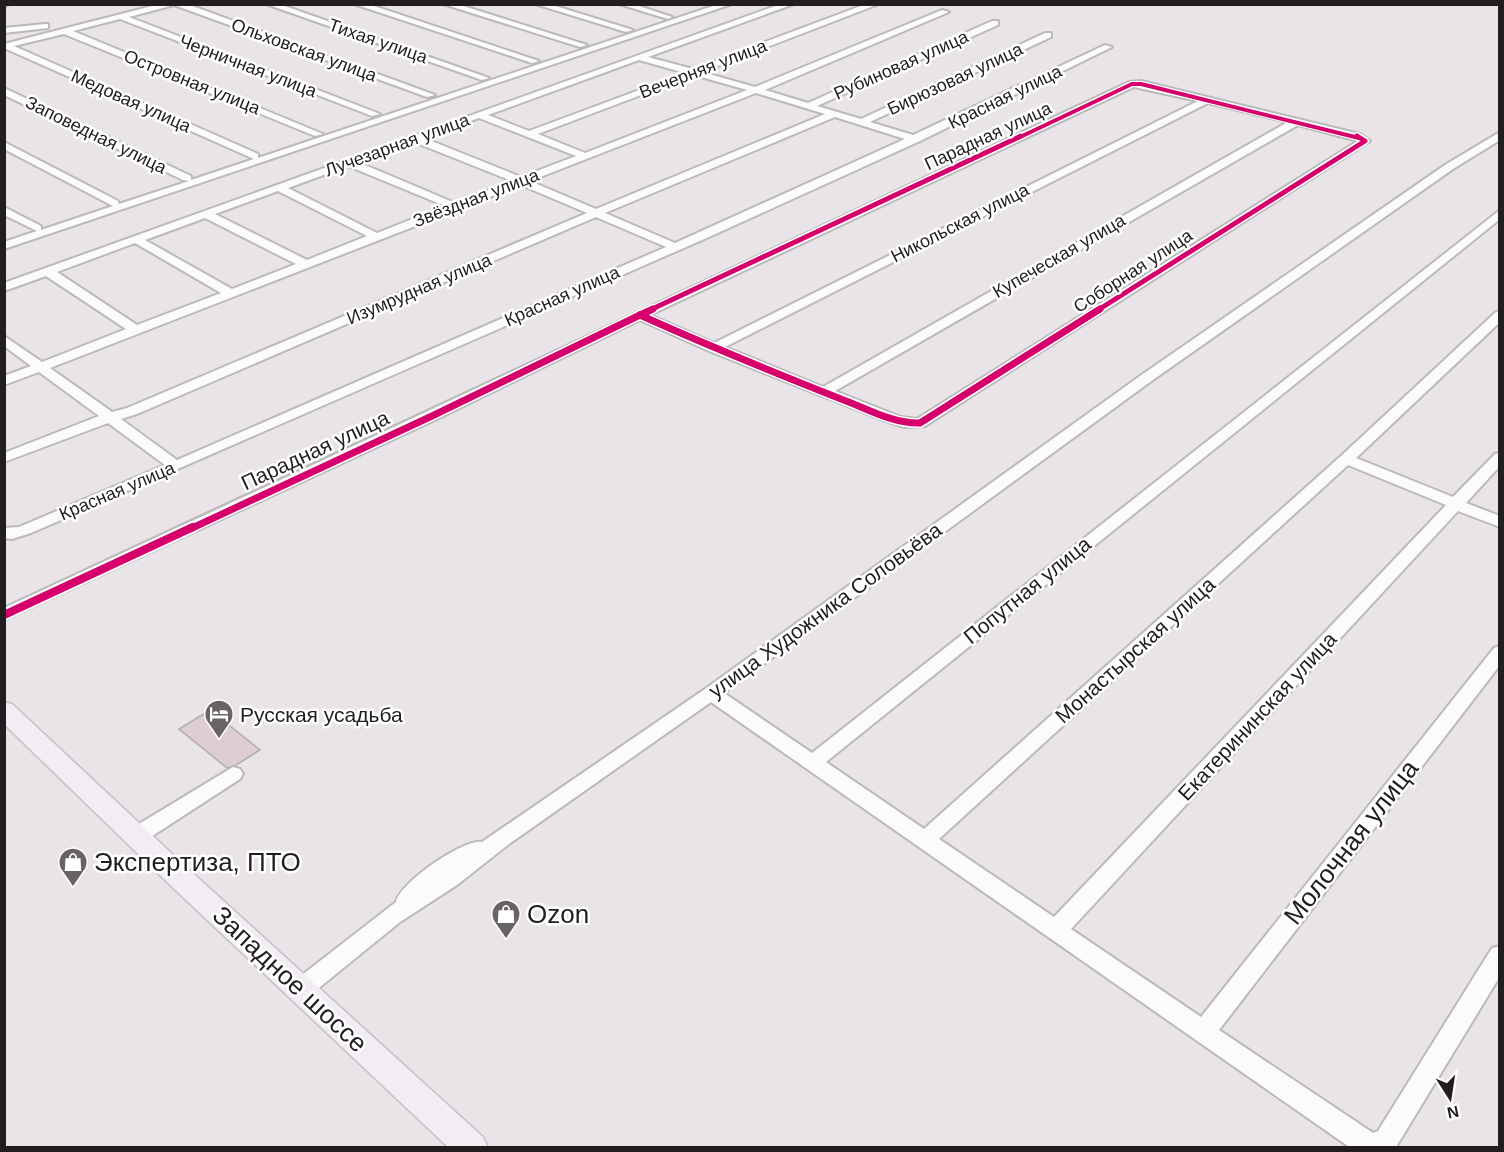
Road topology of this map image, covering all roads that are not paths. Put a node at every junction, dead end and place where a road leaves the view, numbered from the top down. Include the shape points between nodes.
1 (132, 4) edge
2 (171, 4) edge
3 (178, 4) edge
4 (270, 4) edge
5 (358, 4) edge
6 (447, 4) edge
7 (539, 4) edge
8 (623, 4) edge
9 (706, 4) edge
10 (728, 4) edge
11 (790, 4) edge
12 (875, 4) edge
13 (945, 12) dead end
14 (121, 17) junction
15 (668, 17) junction
16 (995, 23) dead end
17 (629, 30) junction
18 (4, 31) edge
19 (65, 31) junction
20 (1048, 35) dead end
21 (583, 45) junction
22 (6, 46) edge
23 (1108, 47) dead end
24 (639, 57) junction
25 (535, 61) junction
26 (693, 73) junction
27 (485, 78) junction
28 (756, 90) junction
29 (4, 91) edge
30 (430, 95) junction
31 (1207, 100) junction
32 (807, 106) junction
33 (375, 114) junction
34 (479, 115) junction
35 (832, 115) junction
36 (862, 122) junction
37 (1296, 122) junction
38 (318, 134) junction
39 (530, 134) junction
40 (1500, 135) edge
41 (414, 138) junction
42 (916, 140) junction
43 (1364, 140) joint
44 (4, 145) edge
45 (254, 156) junction
46 (584, 156) junction
47 (348, 162) junction
48 (187, 178) junction
49 (521, 181) junction
50 (279, 188) junction
51 (114, 203) junction
52 (454, 206) junction
53 (4, 210) edge
54 (597, 213) junction
55 (1500, 213) edge
56 (205, 214) junction
57 (37, 228) junction
58 (377, 237) junction
59 (136, 238) junction
60 (4, 239) edge
61 (4, 246) edge
62 (675, 247) junction
63 (306, 264) junction
64 (47, 271) junction
65 (4, 287) edge
66 (231, 292) junction
67 (640, 315) junction
68 (1500, 315) edge
69 (135, 330) junction
70 (4, 340) edge
71 (714, 348) junction
72 (42, 367) junction
73 (4, 381) edge
74 (824, 392) junction
75 (110, 418) junction
76 (1500, 457) edge
77 (4, 458) edge
78 (1346, 459) junction
79 (176, 466) junction
80 (1457, 502) junction
81 (1500, 522) edge
82 (8, 534) edge
83 (4, 615) edge
84 (1500, 652) edge
85 (711, 693) junction
86 (4, 710) edge
87 (812, 763) junction
88 (233, 774) dead end
89 (136, 836) junction
90 (924, 841) junction
91 (1055, 931) junction
92 (1500, 955) edge
93 (301, 989) junction
94 (1203, 1032) junction
95 (472, 1148) edge

1 - 18 street via 39,27
2 - 14 street
3 - 30 street, Ольховская улица
4 - 27 street, Тихая улица
5 - 25 street
6 - 21 street
7 - 17 street
8 - 15 street
9 - 15 street
10 - 61 street
11 - 24 street, Лучезарная улица
12 - 26 street, Вечерняя улица
13 - 28 street, Звёздная улица
14 - 19 street
14 - 33 street, Черничная улица
15 - 17 street
16 - 32 street, Рубиновая улица
17 - 21 street
19 - 22 street
19 - 38 street, Островная улица
20 - 36 street, Бирюзовая улица
21 - 25 street
22 - 45 street, Медовая улица
23 - 42 street, Красная улица
24 - 26 street
24 - 34 street, Лучезарная улица
25 - 27 street
26 - 28 street
26 - 39 street, Вечерняя улица
27 - 30 street
28 - 32 street
28 - 46 street, Звёздная улица
29 - 48 street, Заповедная улица
30 - 33 street
31 - 37 street, Парадная улица
31 - 67 street, Парадная улица via 1132,84
31 - 71 street, Никольская улица
32 - 35 street
33 - 38 street
34 - 39 street
34 - 41 street, Лучезарная улица
35 - 36 street
35 - 54 street, Изумрудная улица
36 - 42 street
37 - 43 street, Парадная улица
37 - 74 street, Купеческая улица
38 - 45 street
39 - 46 street
40 - 85 street, улица Художника Соловьёва via 1145,379
41 - 47 street, Лучезарная улица
41 - 49 street
42 - 62 street, Красная улица
43 - 74 street, Соборная улица via 925,421 915,424
44 - 51 street
45 - 48 street
46 - 49 street, Звёздная улица
47 - 50 street, Лучезарная улица
47 - 52 street
48 - 51 street
49 - 52 street, Звёздная улица
49 - 54 street
50 - 56 street, Лучезарная улица
50 - 58 street
51 - 57 street
52 - 58 street, Звёздная улица
53 - 57 street
54 - 62 street
54 - 75 street, Изумрудная улица
55 - 87 street, Попутная улица
56 - 59 street, Лучезарная улица
56 - 63 street
57 - 60 street
58 - 63 street, Звёздная улица
59 - 64 street, Лучезарная улица
59 - 66 street
62 - 79 street, Красная улица
63 - 66 street, Звёздная улица
64 - 65 street, Лучезарная улица
64 - 69 street
66 - 69 street, Звёздная улица
67 - 71 street
67 - 83 street, Парадная улица
68 - 78 street, Монастырская улица
69 - 72 street, Звёздная улица
70 - 72 street
71 - 74 street
72 - 73 street, Звёздная улица
72 - 75 street
75 - 77 street, Изумрудная улица
75 - 79 street
76 - 80 street, Екатерининская улица
78 - 80 street
78 - 90 street, Монастырская улица
79 - 82 street, Красная улица
80 - 81 street
80 - 91 street, Екатерининская улица
84 - 94 street, Молочная улица
85 - 87 street
85 - 93 street, улица Художника Соловьёва via 392,916
86 - 89 main road, Западное шоссе
87 - 90 street
88 - 89 street
89 - 93 main road, Западное шоссе
90 - 91 street
91 - 94 street
92 - 94 street via 1381,1144 1365,1143
93 - 95 main road, Западное шоссе

